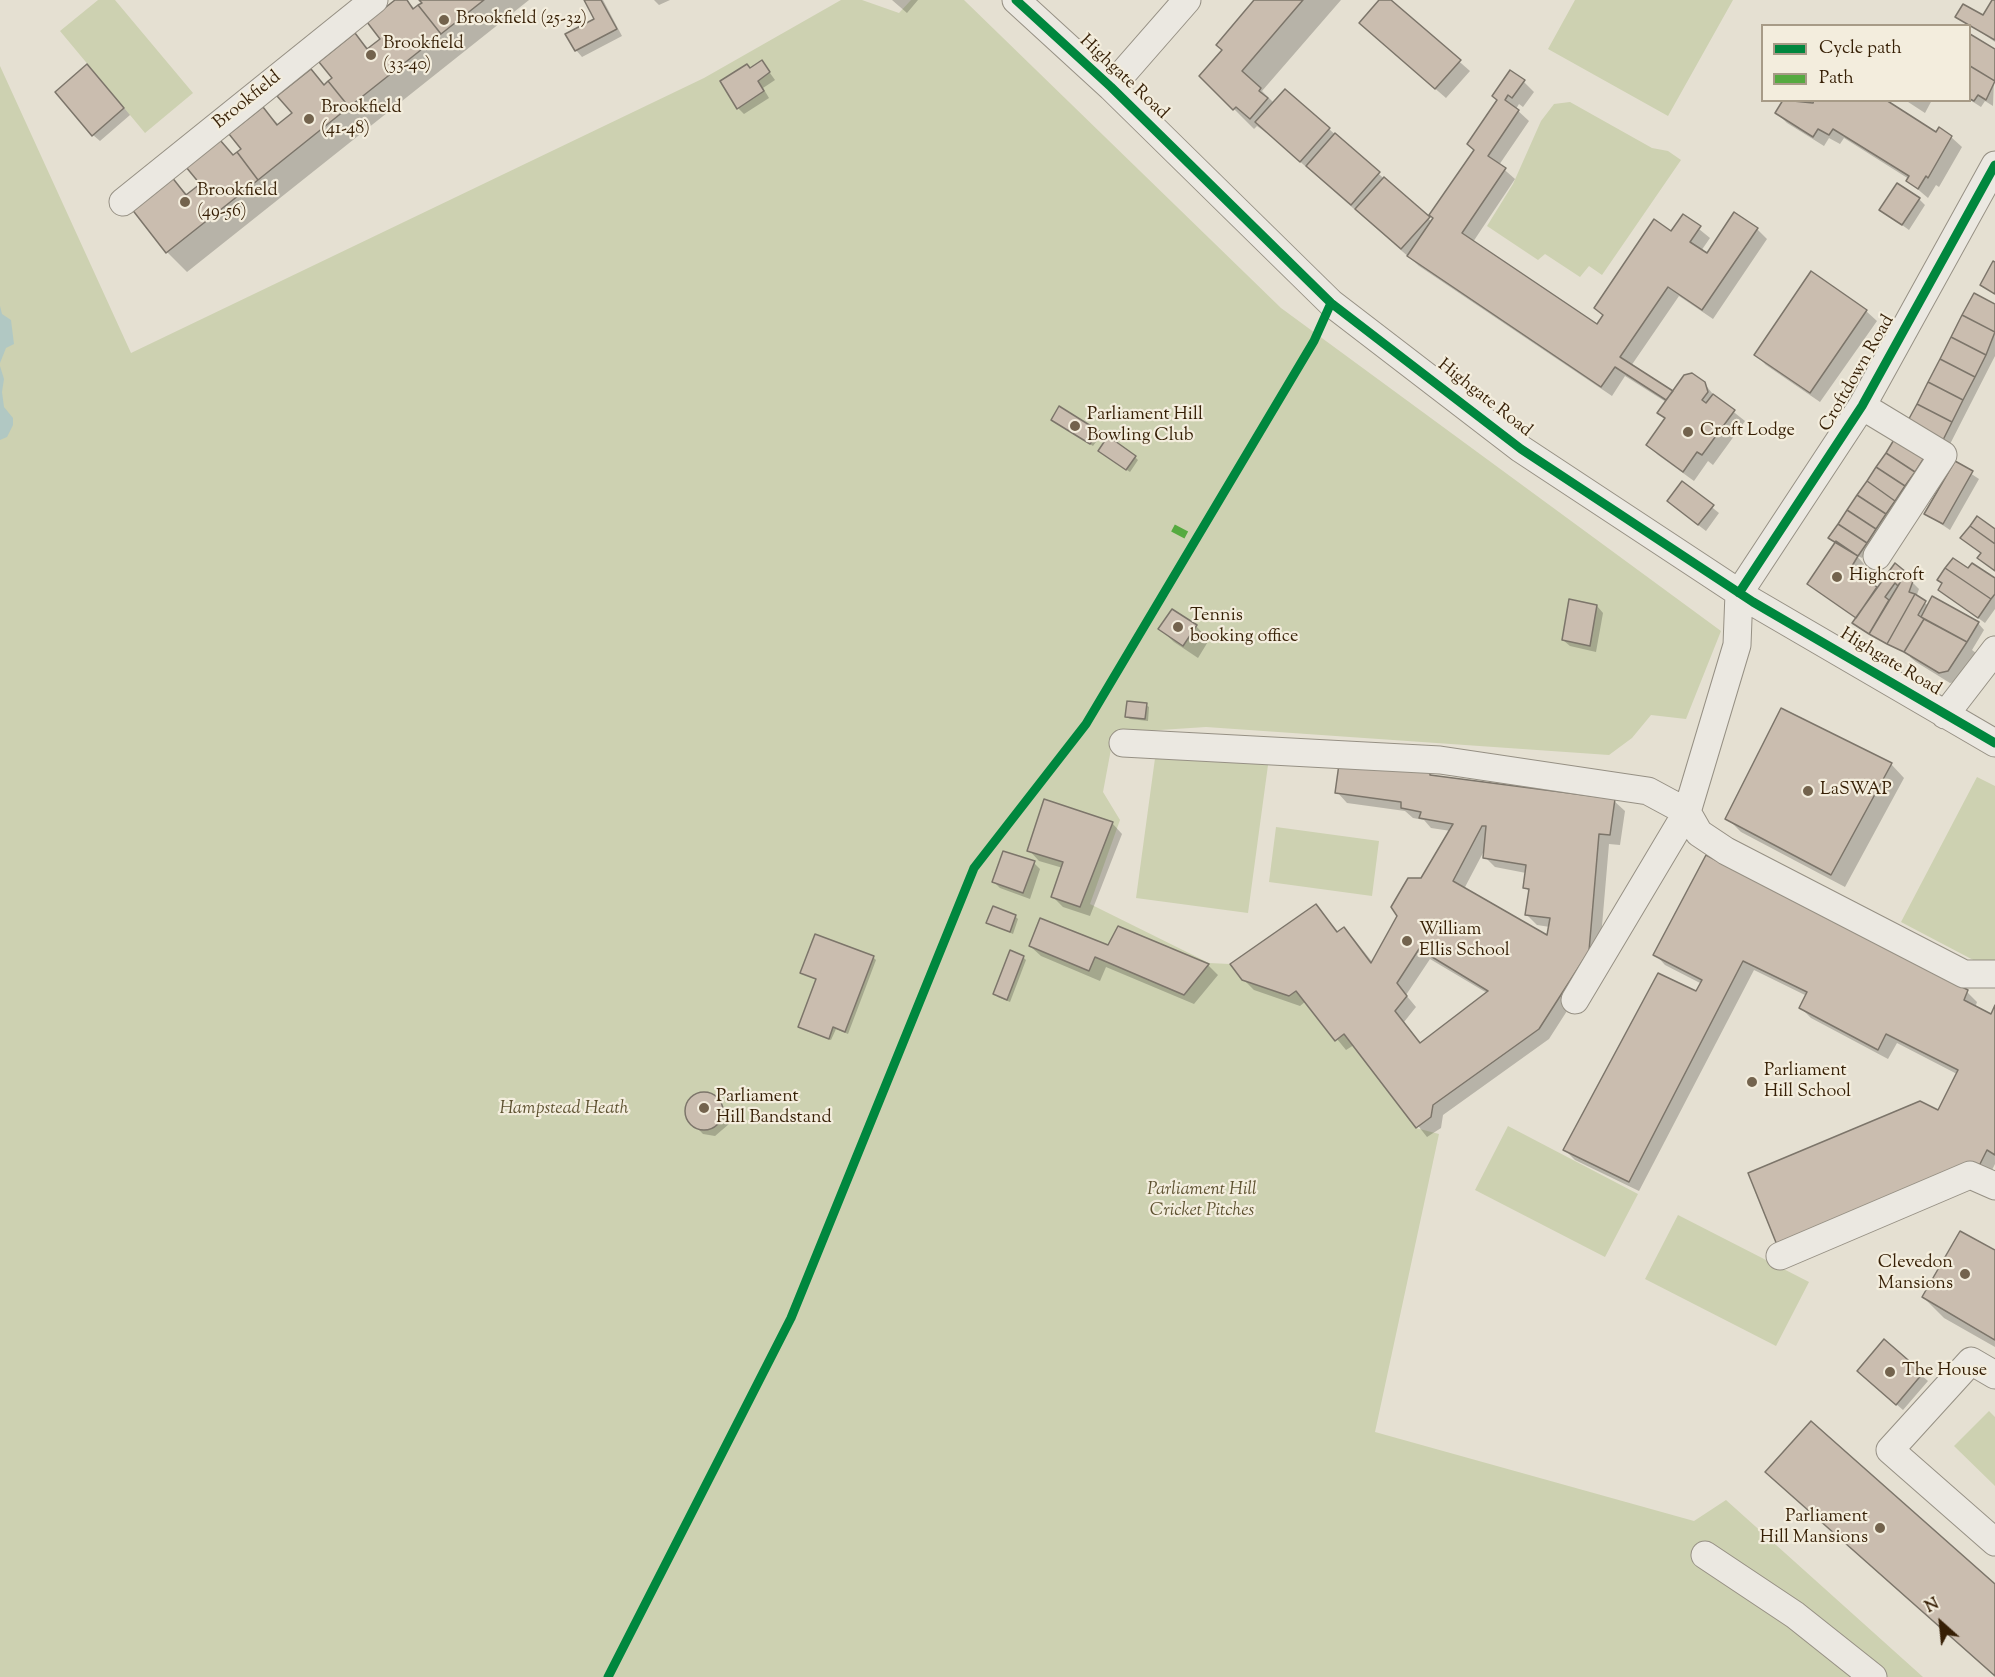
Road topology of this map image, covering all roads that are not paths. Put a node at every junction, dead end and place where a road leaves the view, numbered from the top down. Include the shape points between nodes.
1 (374, 0) edge
2 (1016, 0) edge
3 (1187, 0) edge
4 (1111, 87) junction
5 (1995, 165) edge
6 (123, 202) dead end
7 (1862, 406) junction
8 (1877, 556) dead end
9 (1739, 593) junction
10 (1995, 650) edge
11 (1945, 715) junction
12 (1123, 743) dead end
13 (1995, 743) edge
14 (1687, 812) junction
15 (1995, 975) edge
16 (1575, 1000) dead end
17 (1995, 1186) edge
18 (1780, 1256) dead end
19 (1995, 1375) edge
20 (1995, 1542) edge
21 (1705, 1555) dead end
22 (1872, 1677) edge

1 - 6 street, Brookfield
2 - 4 street, Highgate Road
3 - 4 street
4 - 9 street, Highgate Road via 1331,303 1521,449
5 - 7 street, Croftdown Road
7 - 8 street via 1943,455
7 - 9 street, Croftdown Road
9 - 11 street, Highgate Road
9 - 14 street via 1737,645
10 - 11 street
11 - 13 street, Highgate Road
12 - 14 street via 1440,760 1648,791
14 - 15 street via 1699,833 1726,851 1964,974
14 - 16 street
17 - 18 street via 1970,1175
19 - 20 street via 1971,1361 1890,1450
21 - 22 street via 1795,1615

